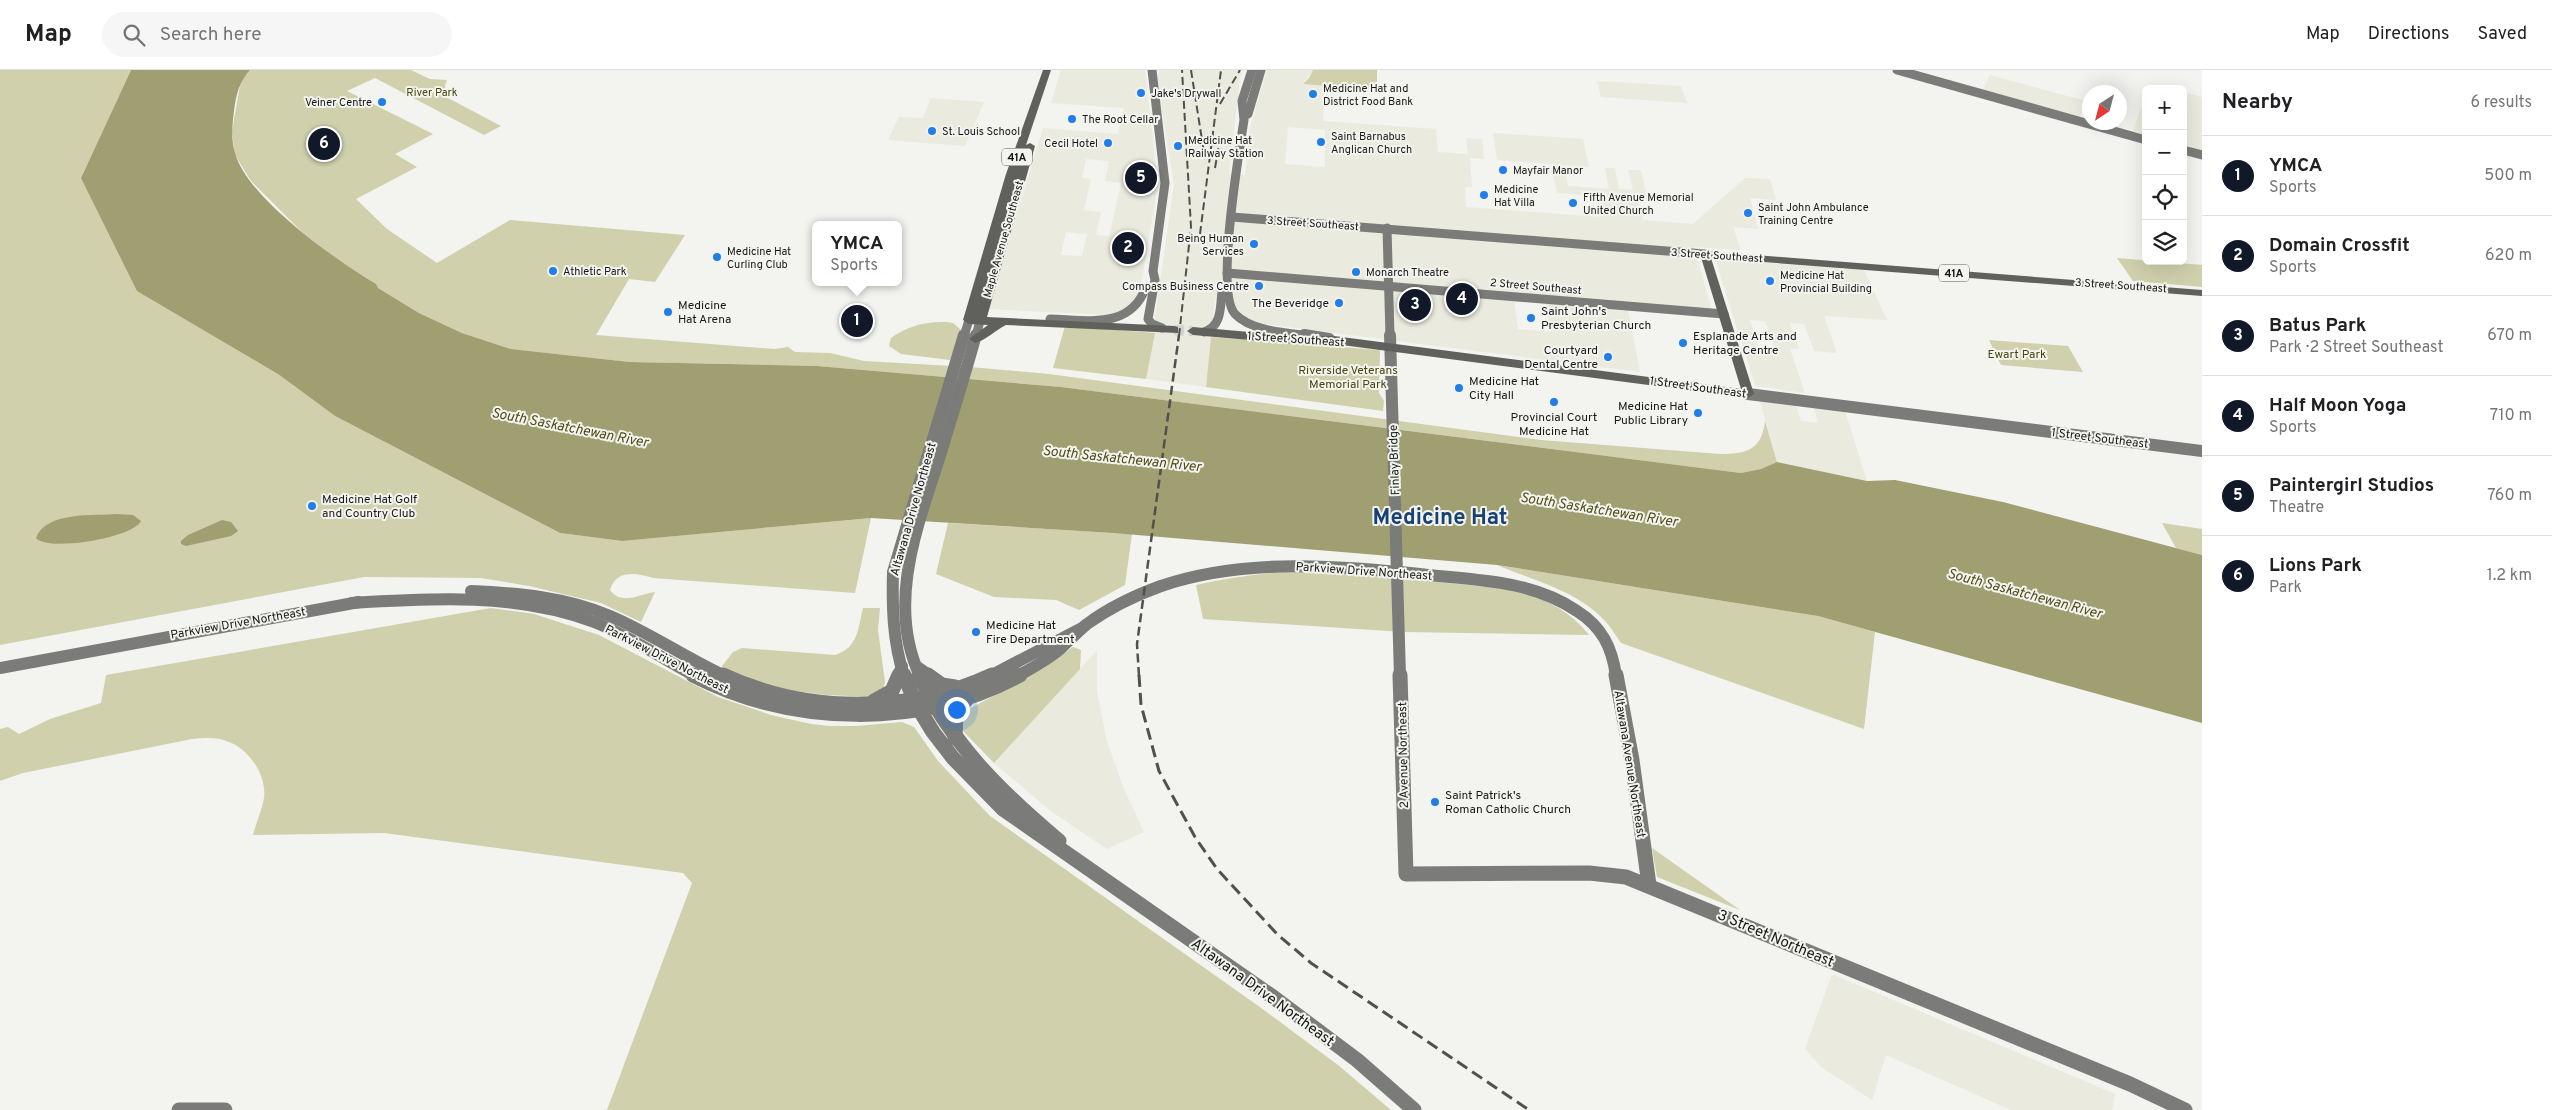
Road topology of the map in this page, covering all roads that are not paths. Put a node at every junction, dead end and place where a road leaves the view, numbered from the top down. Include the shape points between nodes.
1 (1047, 70) edge
2 (1056, 70) edge
3 (1152, 70) edge
4 (1252, 70) edge
5 (1261, 70) edge
6 (1897, 70) edge
7 (1244, 120) junction
8 (2142, 139) edge
9 (2187, 151) edge
10 (2202, 155) edge
11 (1232, 217) junction
12 (1387, 228) junction
13 (1705, 254) junction
14 (1153, 271) junction
15 (1227, 273) junction
16 (1388, 286) junction
17 (2202, 293) edge
18 (1724, 314) junction
19 (975, 317) junction
20 (1050, 319) junction
21 (1009, 323) junction
22 (1096, 324) junction
23 (1162, 328) junction
24 (1174, 330) tunnel mouth
25 (1199, 332) joint
26 (1334, 340) junction
27 (969, 347) junction
28 (1390, 347) junction
29 (1748, 394) junction
30 (2202, 451) edge
31 (352, 603) junction
32 (1399, 636) joint
33 (124, 644) junction
34 (1609, 644) joint
35 (0, 660) edge
36 (909, 665) junction
37 (0, 668) edge
38 (965, 694) junction
39 (931, 702) junction
40 (862, 704) junction
41 (916, 705) junction
42 (954, 738) junction
43 (1406, 874) joint
44 (1107, 881) junction
45 (1649, 885) junction
46 (179, 1110) edge
47 (225, 1110) edge
48 (1414, 1110) edge
49 (2185, 1110) edge

1 - 19 main road, Maple Avenue Southeast / 41A via 1011,174
2 - 19 main road, Maple Avenue Southeast / 41A
3 - 14 street via 1165,183
4 - 7 street via 1244,94
5 - 7 street
6 - 8 street
7 - 11 street
9 - 10 street
11 - 12 street, 3 Street Southeast
11 - 15 street
12 - 13 street, 3 Street Southeast
12 - 16 street, Finlay Bridge
13 - 17 main road, 3 Street Southeast / 41A
13 - 18 main road
14 - 20 street via 1141,304 1123,316
14 - 23 street via 1155,280 1149,320
15 - 16 street, 2 Street Southeast
15 - 25 street via 1217,326 1213,330
15 - 26 street via 1229,306 1240,318 1260,326
16 - 18 street, 2 Street Southeast
16 - 28 street, Finlay Bridge
18 - 29 main road
19 - 20 main road
19 - 21 main road
19 - 27 street, Maple Avenue Southeast
19 - 27 street, Maple Avenue Southeast
20 - 22 main road
21 - 22 main road
21 - 27 main road via 990,328
22 - 23 main road
23 - 24 main road
25 - 26 main road, 1 Street Southeast
26 - 28 main road, 1 Street Southeast
27 - 36 street, Altawana Drive Northeast via 906,545 893,572 891,626
28 - 29 main road, 1 Street Southeast
28 - 32 street, Finlay Bridge
29 - 30 street, 1 Street Southeast
31 - 33 street, Parkview Drive Northeast
31 - 40 street, Parkview Drive Northeast via 391,596 470,591 543,597 606,615 709,668 765,692 824,704
31 - 41 street, Parkview Drive Northeast via 464,598 541,607 594,623 722,689 765,702 833,714
32 - 43 street, 2 Avenue Northeast
33 - 35 street, Parkview Drive Northeast
33 - 37 street, Parkview Drive Northeast
34 - 38 street, Parkview Drive Northeast via 1585,618 1567,605 1522,586 1314,566 1243,570 1173,584 1128,600 1081,629 1056,652 1023,674
34 - 45 street, Altawana Avenue Northeast via 1623,708
36 - 38 street via 942,685
36 - 39 street, Altawana Drive Northeast
36 - 40 street via 892,691 883,698
36 - 41 street, Altawana Drive Northeast
38 - 39 street, Parkview Drive Northeast
38 - 42 street via 956,713
39 - 41 street, Parkview Drive Northeast
39 - 42 street, Altawana Drive Northeast
40 - 41 street, Parkview Drive Northeast
41 - 44 street, Altawana Drive Northeast via 945,751 971,780 1034,833
42 - 44 street, Altawana Drive Northeast via 984,772 1042,827
43 - 45 street, 3 Street Northeast via 1610,873
44 - 48 street, Altawana Drive Northeast via 1273,997 1357,1060
45 - 49 street, 3 Street Northeast via 2130,1084
46 - 47 street

